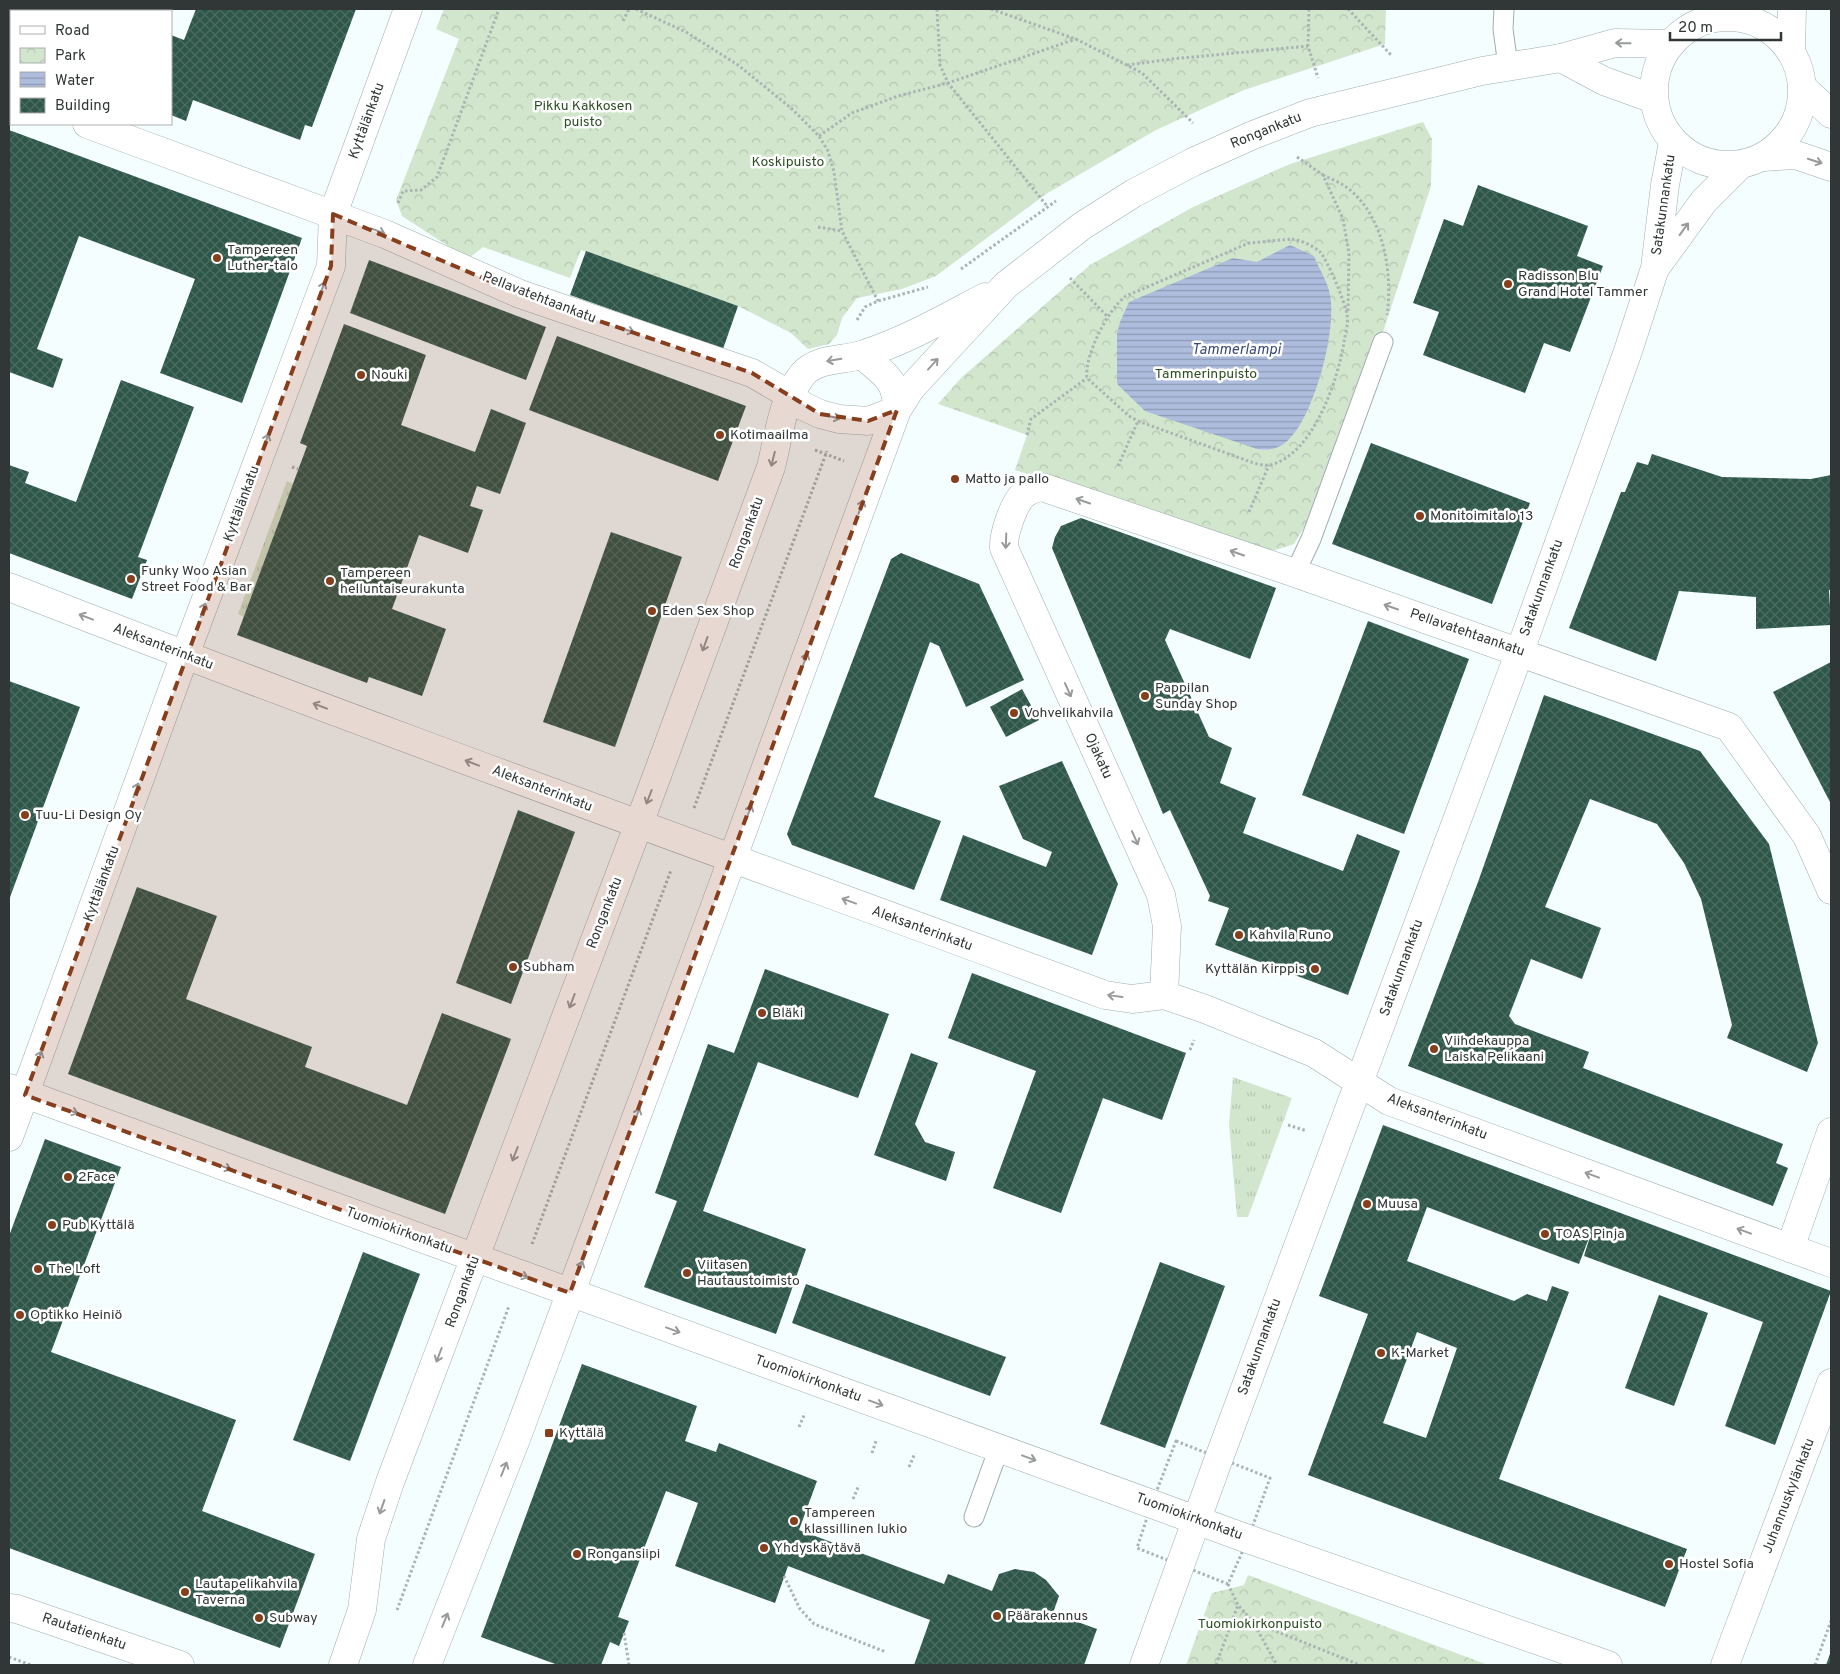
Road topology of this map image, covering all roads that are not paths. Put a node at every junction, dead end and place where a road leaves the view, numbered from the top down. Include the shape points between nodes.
1 (408, 9) edge
2 (1504, 9) edge
3 (1792, 9) edge
4 (1722, 13) edge
5 (1671, 44) junction
6 (1791, 51) junction
7 (1561, 58) junction
8 (1508, 66) junction
9 (1802, 87) junction
10 (1654, 99) junction
11 (1831, 114) edge
12 (90, 125) edge
13 (1673, 142) junction
14 (1751, 161) junction
15 (1831, 167) edge
16 (333, 214) junction
17 (1655, 268) junction
18 (1006, 286) junction
19 (1383, 342) road end
20 (853, 357) junction
21 (779, 389) junction
22 (897, 410) junction
23 (1022, 496) joint
24 (1295, 573) junction
25 (9, 587) edge
26 (1520, 651) junction
27 (185, 655) junction
28 (638, 825) junction
29 (732, 858) junction
30 (1831, 890) edge
31 (1164, 995) junction
32 (1360, 1082) junction
33 (17, 1091) edge
34 (1831, 1132) edge
35 (9, 1137) edge
36 (1790, 1248) junction
37 (475, 1258) junction
38 (1831, 1263) edge
39 (570, 1293) junction
40 (1831, 1383) edge
41 (1000, 1448) junction
42 (974, 1517) dead end
43 (1196, 1520) junction
44 (12, 1607) edge
45 (180, 1665) edge
46 (343, 1665) edge
47 (427, 1665) edge
48 (1144, 1665) edge
49 (1608, 1665) edge
50 (1725, 1665) edge

1 - 16 street, Kyttälänkatu
2 - 8 lane
3 - 6 street
4 - 5 street via 1692,27
4 - 6 street via 1759,24 1777,35
5 -> 7 street, Rongankatu via 1615,43
5 - 10 street via 1657,70
6 - 9 street via 1799,68
7 - 8 street, Rongankatu
7 - 10 street via 1604,81
8 - 18 street, Rongankatu via 1310,113 1253,135 1134,193 1082,226
9 - 11 street
9 - 14 street via 1801,108 1793,128 1780,145
10 - 13 street via 1660,122
12 - 16 street, Pellavatehtaankatu
13 - 14 street via 1692,157 1716,165
13 - 17 street, Satakunnankatu
14 -> 15 street via 1796,155
17 -> 14 street, Satakunnankatu via 1704,201
16 -> 21 street, Pellavatehtaankatu via 411,244 520,294 752,373
27 -> 16 street, Kyttälänkatu via 331,266
17 - 26 street, Satakunnankatu
18 - 20 street, Rongankatu via 905,339
22 -> 18 street, Rongankatu via 911,388
19 - 24 lane
20 -> 21 street, Rongankatu via 822,362
20 - 22 street via 887,377 895,387
21 -> 22 street, Pellavatehtaankatu via 804,406 839,419 868,421
21 -> 28 street, Rongankatu via 778,436 771,467
29 -> 22 street, Rongankatu
24 -> 23 street, Pellavatehtaankatu via 1042,488 1033,488
23 -> 31 street, Ojakatu via 1004,537 1004,548 1161,895 1168,926
26 -> 24 street, Pellavatehtaankatu
27 -> 25 street, Aleksanterinkatu
26 - 30 street, Pellavatehtaankatu via 1729,726 1807,836
26 - 32 street, Satakunnankatu
28 -> 27 street, Aleksanterinkatu
33 -> 27 street, Kyttälänkatu
28 - 29 street, Aleksanterinkatu
28 -> 37 street, Rongankatu
31 -> 29 street, Aleksanterinkatu via 1132,999 1105,995
39 -> 29 street, Rongankatu
31 - 32 street, Aleksanterinkatu via 1314,1053
36 -> 32 street, Aleksanterinkatu via 1389,1101
32 - 43 street, Satakunnankatu
33 - 35 street, Kyttälänkatu
33 -> 37 street, Tuomiokirkonkatu
34 - 36 street
36 - 38 street, Aleksanterinkatu
37 -> 39 street, Tuomiokirkonkatu
37 -> 46 street, Rongankatu via 371,1539 362,1610
39 -> 41 street, Tuomiokirkonkatu
47 -> 39 street, Rongankatu
40 - 50 street, Juhannuskylänkatu
41 - 42 lane
41 -> 43 street, Tuomiokirkonkatu
43 - 48 street, Satakunnankatu
43 - 49 street, Tuomiokirkonkatu
44 - 45 street, Rautatienkatu

